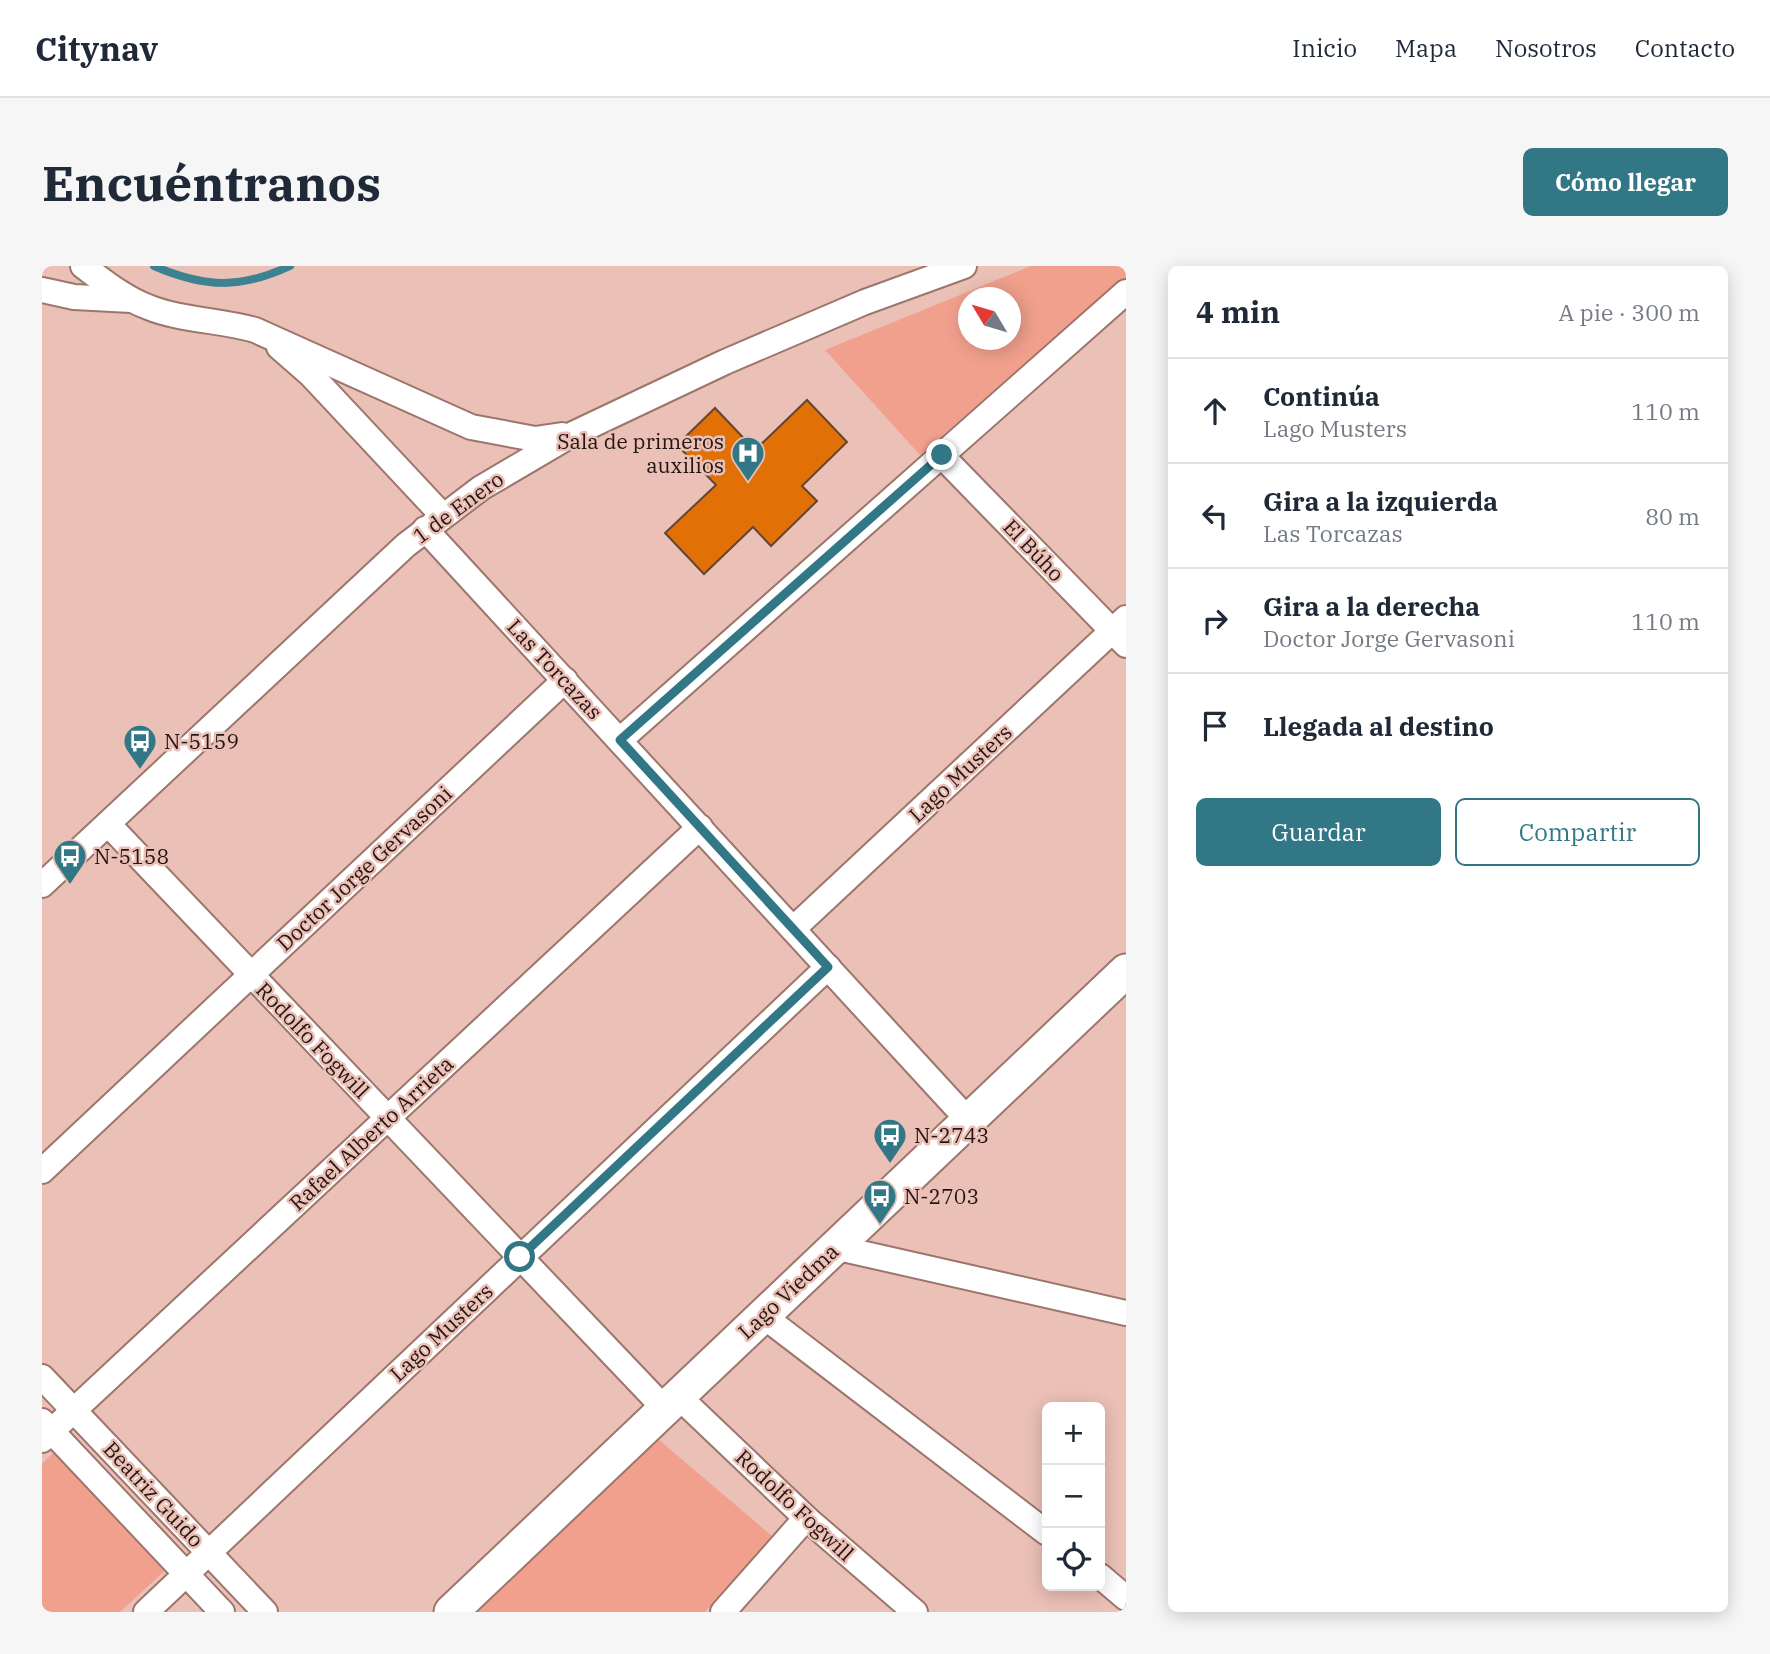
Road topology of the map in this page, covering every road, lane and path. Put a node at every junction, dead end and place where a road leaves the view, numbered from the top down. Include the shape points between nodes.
1 (83, 266) edge
2 (964, 266) edge
3 (42, 290) edge
4 (1126, 292) edge
5 (131, 300) junction
6 (255, 330) junction
7 (573, 434) junction
8 (942, 455) junction
9 (433, 522) junction
10 (1121, 631) edge
11 (565, 680) junction
12 (620, 740) junction
13 (108, 824) junction
14 (700, 827) junction
15 (42, 885) edge
16 (793, 929) junction
17 (828, 967) junction
18 (1126, 971) edge
19 (251, 974) junction
20 (387, 1118) junction
21 (968, 1120) junction
22 (42, 1171) edge
23 (834, 1247) junction
24 (520, 1257) junction
25 (1126, 1313) edge
26 (762, 1315) junction
27 (42, 1377) edge
28 (671, 1402) junction
29 (74, 1410) junction
30 (45, 1430) edge
31 (806, 1518) junction
32 (1042, 1529) edge
33 (209, 1552) junction
34 (186, 1574) junction
35 (1105, 1580) edge
36 (1126, 1598) edge
37 (146, 1612) edge
38 (222, 1612) edge
39 (265, 1612) edge
40 (452, 1612) edge
41 (723, 1612) edge
42 (915, 1612) edge

1 - 5 street, Las Torcazas
2 - 7 street, 1 de Enero via 766,344
3 - 5 street
4 - 8 street
5 - 6 street, Las Torcazas via 151,309
6 - 7 street, Las Torcazas via 471,427 536,439
6 - 9 street, Las Torcazas via 311,375
7 - 9 street, 1 de Enero via 502,474
8 - 10 street, El Búho
8 - 12 street
9 - 11 street, Las Torcazas
9 - 13 street, 1 de Enero
10 - 16 street, Lago Musters
11 - 12 street, Las Torcazas
11 - 19 street, Doctor Jorge Gervasoni
12 - 14 street, Las Torcazas
13 - 15 street, 1 de Enero
13 - 19 street, Rodolfo Fogwill
14 - 16 street, Las Torcazas
14 - 20 street, Rafael Alberto Arrieta
16 - 17 street, Las Torcazas
17 - 21 street, Las Torcazas
17 - 24 street, Lago Musters
18 - 21 main road, Lago Viedma
19 - 20 street, Rodolfo Fogwill
19 - 22 street, Doctor Jorge Gervasoni
20 - 24 street, Rodolfo Fogwill
20 - 29 street, Rafael Alberto Arrieta
21 - 23 main road, Lago Viedma
23 - 25 street
23 - 26 main road, Lago Viedma
24 - 28 street, Rodolfo Fogwill
24 - 33 street, Lago Musters
26 - 28 main road, Lago Viedma
26 - 32 street
27 - 29 street, Beatriz Guido
28 - 31 street, Rodolfo Fogwill
28 - 40 main road, Lago Viedma
29 - 30 street, Rafael Alberto Arrieta
29 - 33 street, Beatriz Guido
30 - 34 street, Beatriz Guido
31 - 41 street
31 - 42 street, Rodolfo Fogwill
33 - 34 street, Lago Musters
33 - 39 street, Beatriz Guido
34 - 37 street, Lago Musters
34 - 38 street, Beatriz Guido
35 - 36 street

